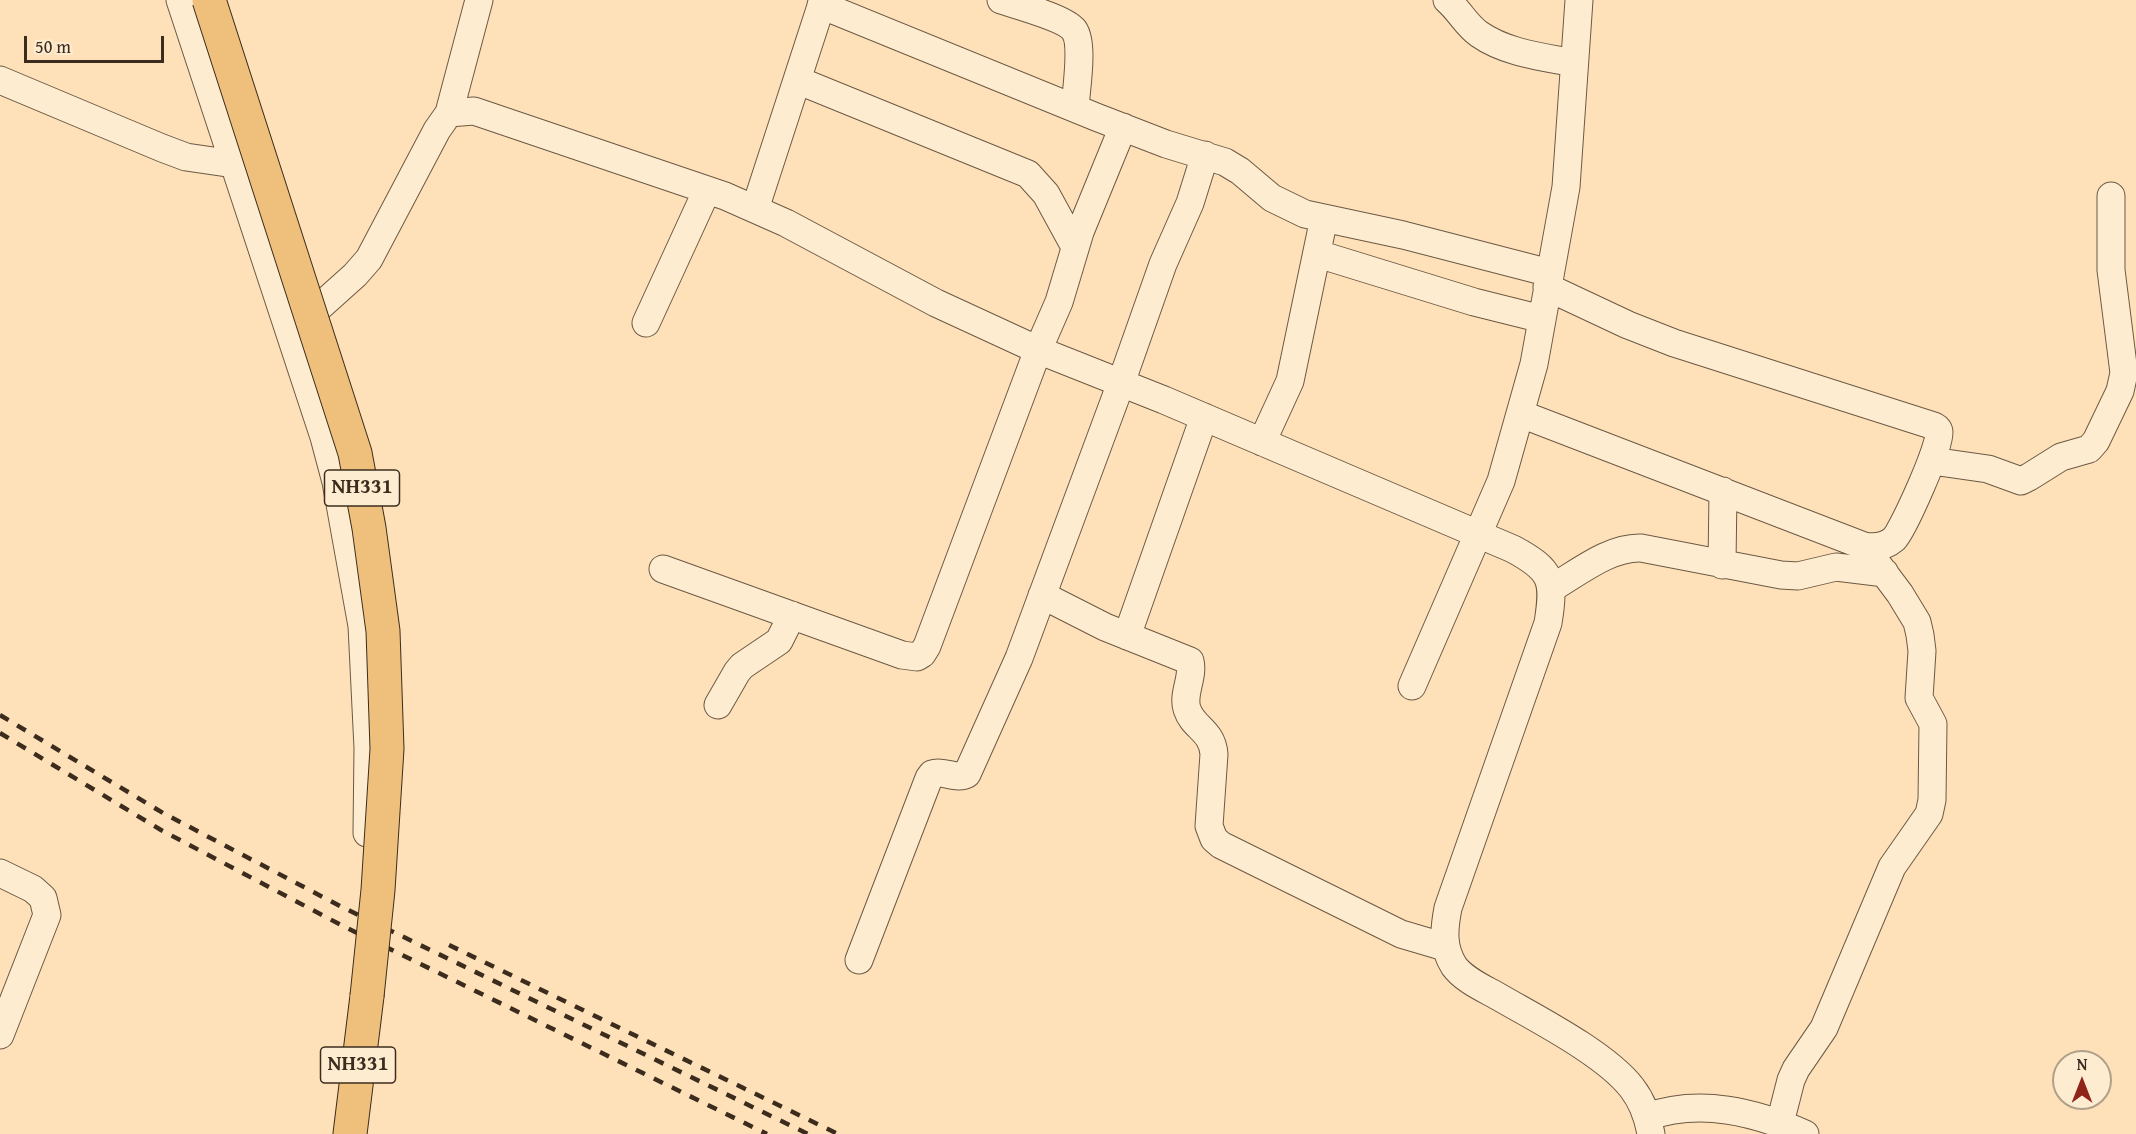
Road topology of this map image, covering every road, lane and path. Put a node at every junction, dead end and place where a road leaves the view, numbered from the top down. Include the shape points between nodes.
1 (180, 0) edge
2 (209, 0) edge
3 (215, 0) edge
4 (479, 0) edge
5 (1001, 0) edge
6 (1447, 0) edge
7 (1579, 0) edge
8 (822, 2) edge
9 (1574, 63) junction
10 (0, 80) edge
11 (797, 80) junction
12 (1075, 108) junction
13 (449, 113) junction
14 (1123, 127) junction
15 (1205, 154) junction
16 (234, 164) junction
17 (707, 190) junction
18 (2111, 196) dead end
19 (755, 209) junction
20 (1324, 218) junction
21 (1075, 247) junction
22 (1318, 254) junction
23 (1549, 280) junction
24 (316, 310) junction
25 (1542, 319) junction
26 (646, 323) dead end
27 (1038, 350) junction
28 (1121, 383) junction
29 (1521, 414) junction
30 (1204, 417) junction
31 (1262, 442) junction
32 (1932, 461) junction
33 (1723, 491) junction
34 (1477, 535) junction
35 (1864, 546) junction
36 (1722, 565) junction
37 (663, 569) dead end
38 (1884, 573) junction
39 (1552, 588) junction
40 (1042, 595) junction
41 (792, 615) junction
42 (1127, 636) junction
43 (1412, 686) dead end
44 (718, 705) dead end
45 (0, 873) edge
46 (364, 910) junction
47 (1445, 947) junction
48 (358, 951) junction
49 (859, 960) dead end
50 (0, 1035) edge
51 (1780, 1123) junction
52 (1649, 1126) edge
53 (342, 1134) edge
54 (350, 1134) edge
55 (365, 1134) edge
56 (1805, 1134) edge

1 - 16 street
2 - 54 highway, NH331, bridge via 355,453 383,631 387,749 378,890
3 - 24 street
4 - 13 street
5 - 12 street via 1065,22 1074,29 1078,40
6 - 9 street via 1469,26 1490,41
7 - 9 street
8 - 11 street
8 - 12 street
9 - 23 street via 1566,187
10 - 16 street via 186,157
11 - 19 street
11 - 21 street via 1028,174 1046,194
12 - 14 street
13 - 17 street via 474,111
13 - 24 street via 369,258 356,275
14 - 15 street
14 - 21 street
15 - 20 street via 1240,171 1288,207
15 - 28 street
16 - 46 street via 324,436 360,617 368,748
17 - 19 street
17 - 26 street
18 - 32 street via 2111,270 2124,373 2120,391 2096,441 2021,480 1988,469
19 - 27 street via 936,303
20 - 22 street
20 - 23 street via 1403,235
21 - 27 street via 1059,302
22 - 25 street
22 - 31 street via 1290,381
23 - 25 street
23 - 32 street via 1628,325 1674,343 1937,428 1940,434
24 - 46 street via 364,451 393,630 398,750 386,914
25 - 29 street
27 - 28 street
27 - 41 street via 922,654 902,655
28 - 30 street
28 - 40 street
29 - 33 street
29 - 34 street via 1501,481
30 - 31 street
30 - 42 street
31 - 34 street
32 - 35 street via 1900,533 1887,544
33 - 35 street
33 - 36 street
34 - 39 street via 1533,560 1543,568
34 - 43 street
35 - 38 street
36 - 38 street via 1791,576 1836,567
36 - 39 street via 1630,548 1611,554
37 - 41 street
38 - 51 street via 1910,609 1920,636 1919,698 1933,724 1932,800 1929,814 1892,867 1824,1028 1796,1069
39 - 47 street via 1548,624 1448,908
40 - 42 street
40 - 49 street via 967,774 938,772 929,778
41 - 44 street via 779,641 736,672
42 - 47 street via 1190,661 1186,707 1213,747 1209,818 1214,839 1229,850 1401,934
45 - 50 street via 33,889 43,898 47,915
46 - 48 street
47 - 52 street via 1455,967 1473,982 1612,1068 1641,1101
48 - 53 street
48 - 55 street via 387,953
51 - 52 street via 1714,1109 1679,1108
51 - 56 street

